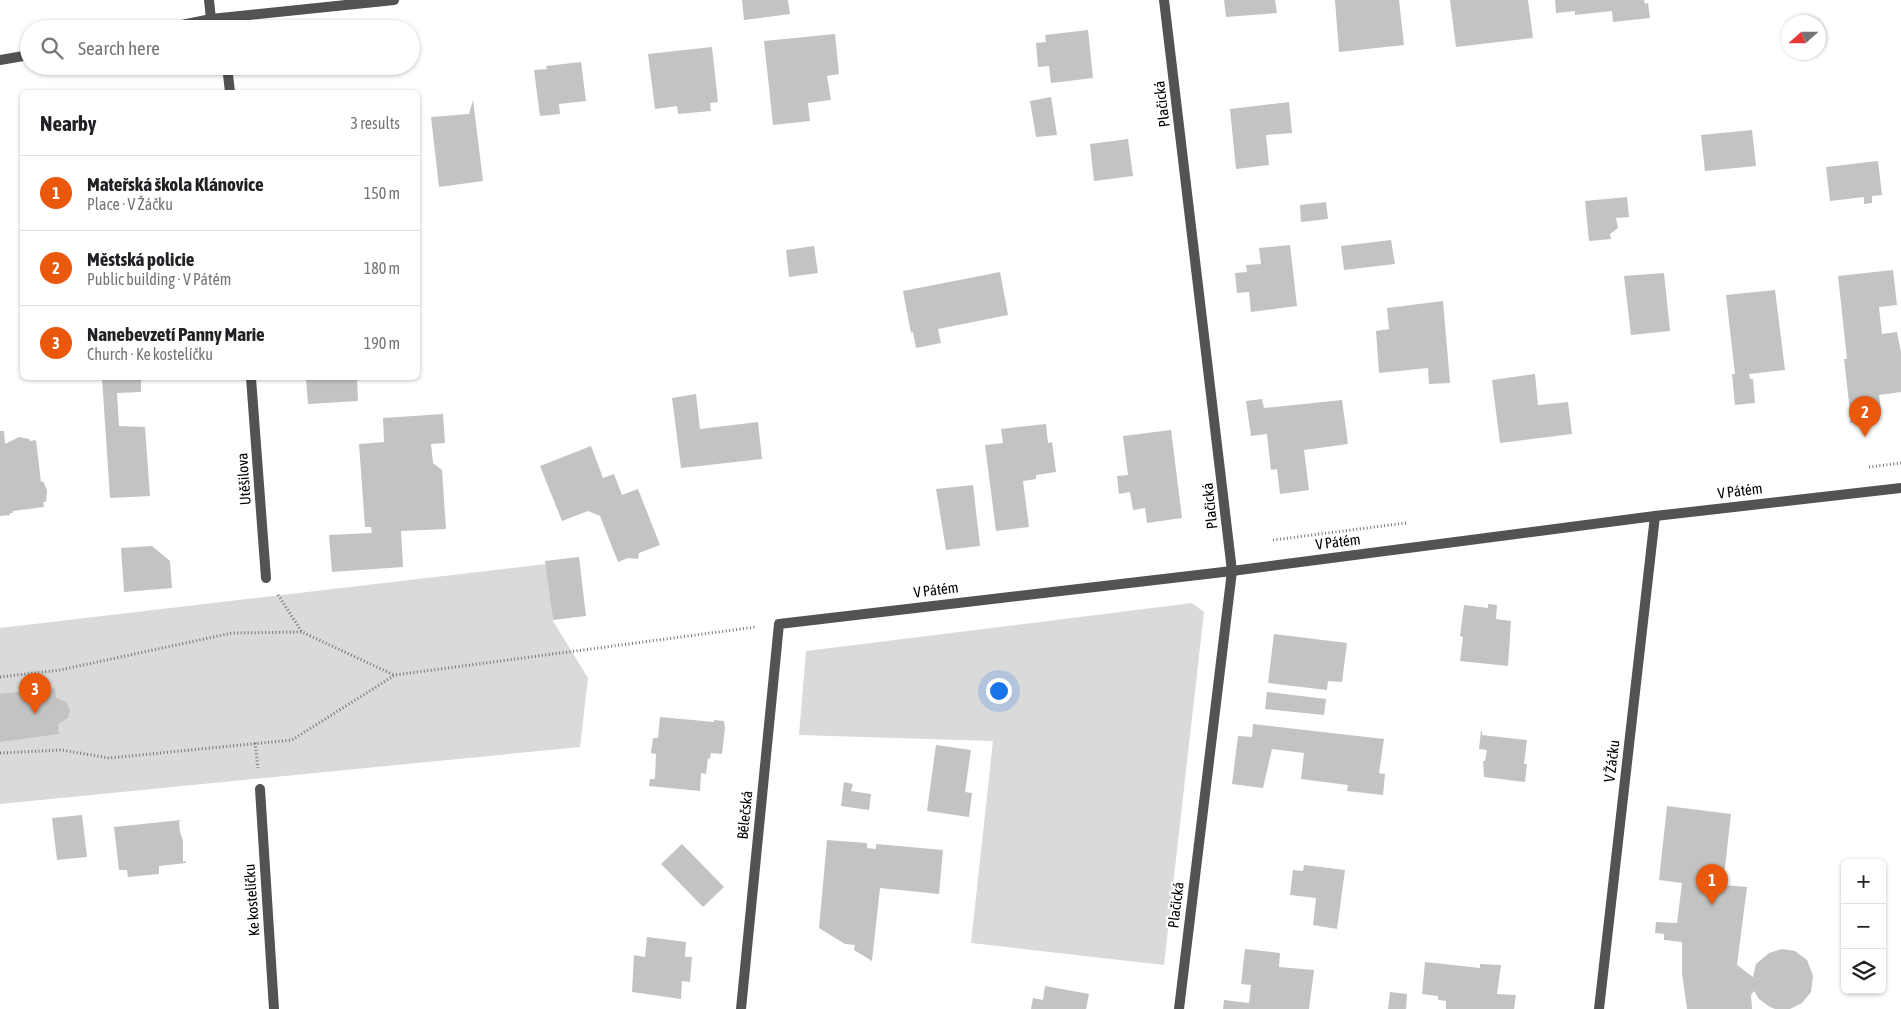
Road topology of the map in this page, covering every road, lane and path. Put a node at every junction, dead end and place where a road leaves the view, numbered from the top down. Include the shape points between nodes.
1 (209, 0) edge
2 (394, 0) edge
3 (1164, 0) edge
4 (212, 20) edge
5 (242, 20) edge
6 (20, 57) edge
7 (0, 60) edge
8 (228, 75) edge
9 (230, 90) edge
10 (251, 380) edge
11 (1901, 488) edge
12 (1655, 516) junction
13 (1232, 571) junction
14 (266, 578) joint
15 (779, 624) junction
16 (302, 632) junction
17 (395, 675) junction
18 (0, 677) edge
19 (0, 753) edge
20 (260, 789) dead end
21 (274, 1009) edge
22 (741, 1009) edge
23 (1179, 1009) edge
24 (1598, 1009) edge

1 - 4 street
2 - 5 street
3 - 13 street, Plačická
6 - 7 street
8 - 9 street
10 - 14 street, Utěšilova
11 - 12 street, V Pátém
12 - 13 street, V Pátém
12 - 24 street, V Žáčku
13 - 15 street, V Pátém
13 - 23 street, Plačická
14 - 16 path
15 - 17 path
15 - 22 street, Bělečská
16 - 17 path
16 - 18 path via 232,633 60,670
17 - 19 path via 292,740 109,758 62,750
20 - 21 street, Ke kostelíčku

